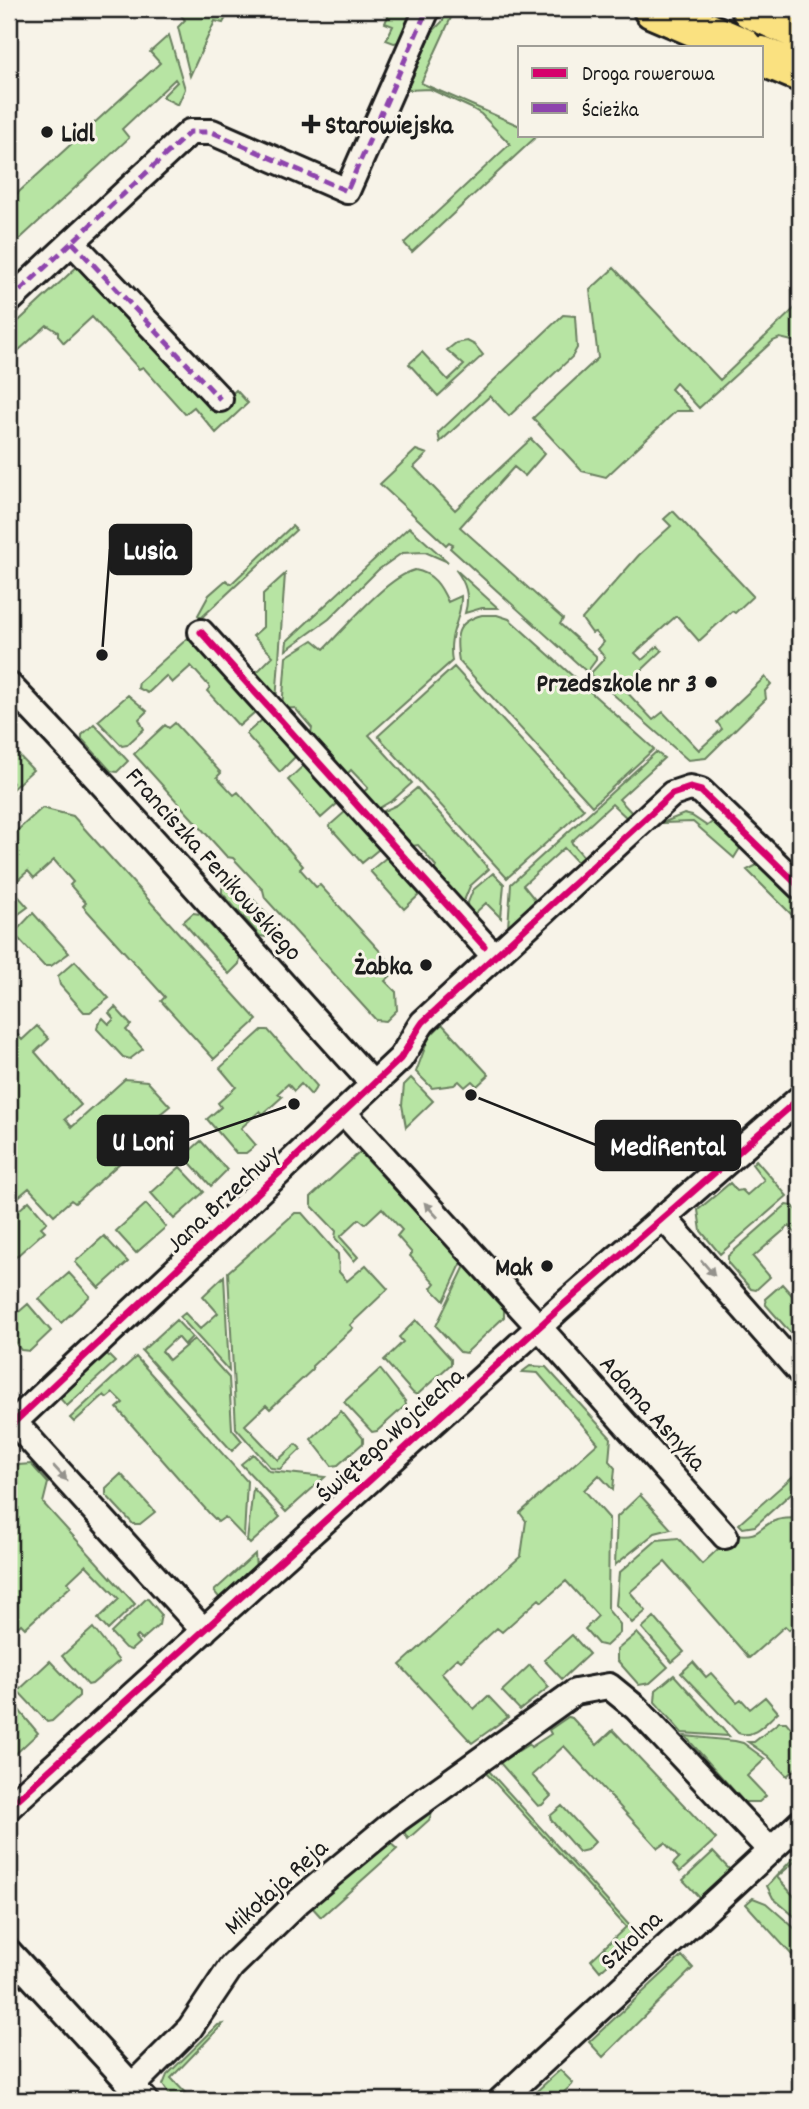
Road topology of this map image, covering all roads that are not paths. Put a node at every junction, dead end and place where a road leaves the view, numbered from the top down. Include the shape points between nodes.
1 (653, 9) edge
2 (751, 9) edge
3 (426, 12) dead end
4 (800, 31) edge
5 (740, 46) edge
6 (764, 57) edge
7 (800, 72) edge
8 (72, 242) junction
9 (9, 301) edge
10 (220, 399) dead end
11 (201, 632) dead end
12 (9, 685) edge
13 (800, 887) edge
14 (494, 956) junction
15 (373, 1084) junction
16 (800, 1098) edge
17 (344, 1114) junction
18 (663, 1217) junction
19 (539, 1327) junction
20 (800, 1372) edge
21 (11, 1425) edge
22 (725, 1536) dead end
23 (204, 1631) junction
24 (9, 1807) edge
25 (800, 1823) edge
26 (771, 1850) junction
27 (9, 1952) edge
28 (139, 2093) edge
29 (501, 2100) edge

1 - 5 main road
2 - 4 main road
3 - 8 street via 347,191 212,131 190,132
6 - 7 main road
8 - 9 street
8 - 10 street
11 - 14 street
12 - 15 street, Franciszka Fenikowskiego
13 - 14 street, Jana Brzechwy via 701,791 690,788 672,794
14 - 15 street, Jana Brzechwy via 423,1022 410,1046
15 - 17 street, Jana Brzechwy
16 - 18 street, Świętego Wojciecha
19 -> 17 street, Adama Asnyka
17 - 21 street, Jana Brzechwy
18 - 19 street, Świętego Wojciecha
18 -> 20 street
19 - 22 street, Adama Asnyka
19 - 23 street, Świętego Wojciecha
21 -> 23 street
23 - 24 street, Świętego Wojciecha
25 - 26 street, Szkolna
26 - 28 street, Mikołaja Reja via 636,1708 609,1686 575,1692 387,1827 299,1901 232,1967
26 - 29 street, Szkolna
27 - 28 street

